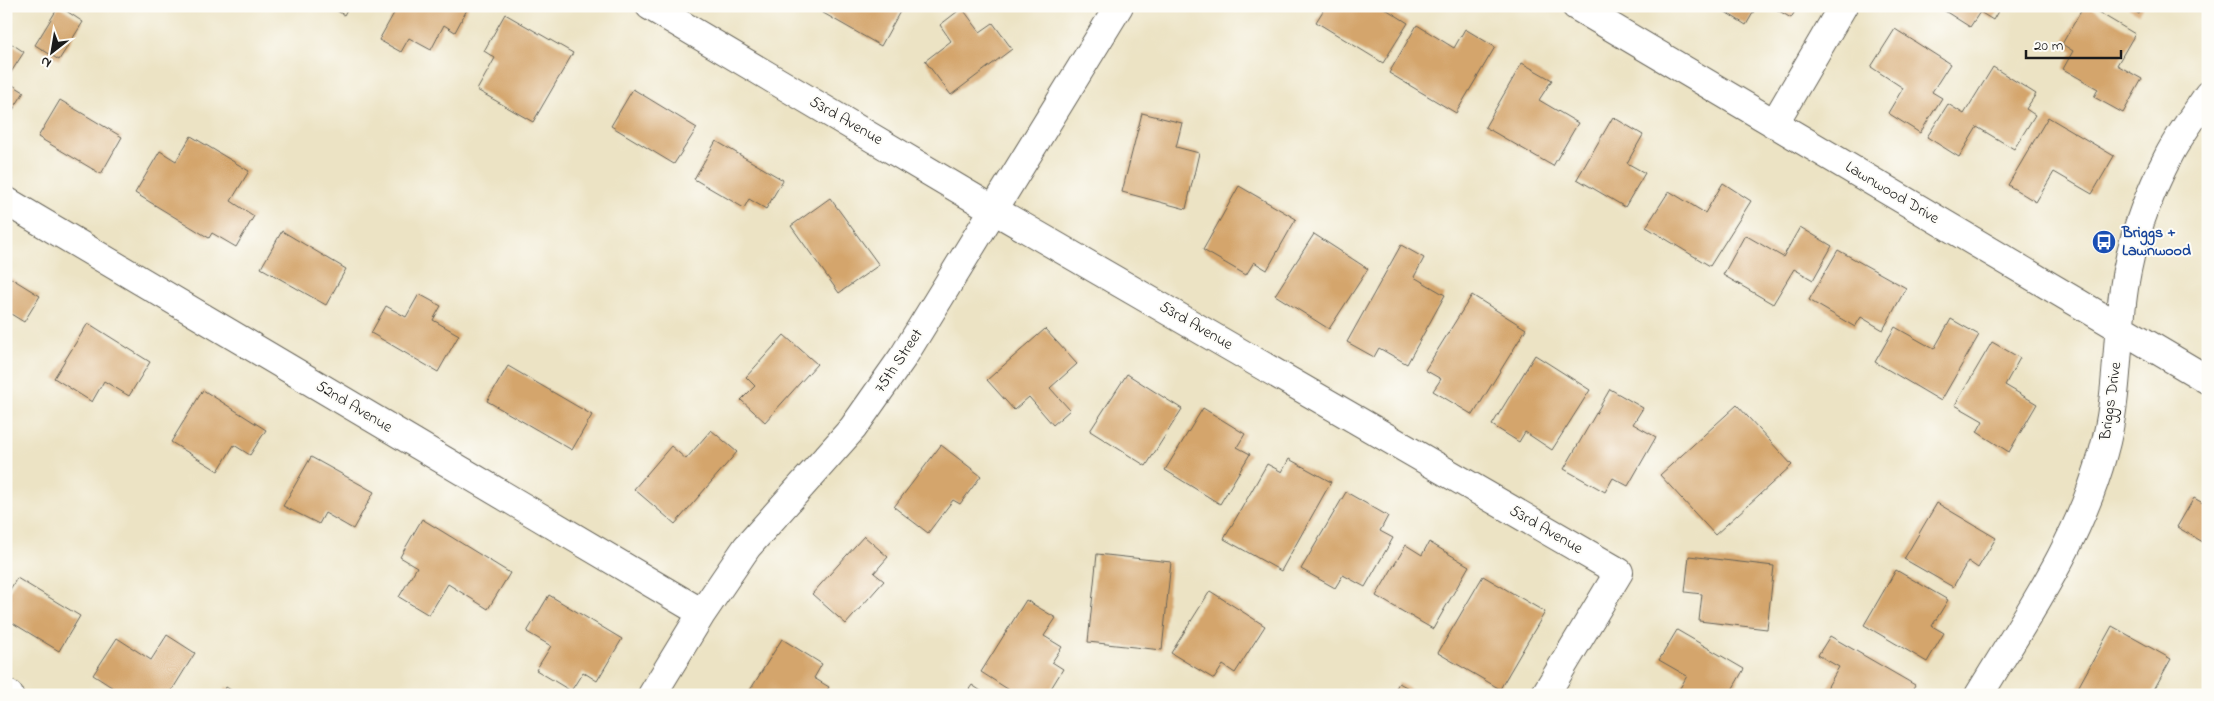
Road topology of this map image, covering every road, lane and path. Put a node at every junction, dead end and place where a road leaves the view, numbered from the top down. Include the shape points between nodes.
1 (650, 6) edge
2 (1119, 6) edge
3 (1576, 6) edge
4 (1843, 6) edge
5 (2208, 95) edge
6 (1774, 124) junction
7 (6, 201) edge
8 (994, 210) junction
9 (2119, 327) junction
10 (2208, 380) edge
11 (702, 613) junction
12 (652, 695) edge
13 (1545, 695) edge
14 (1979, 695) edge

1 - 8 street, 53rd Avenue
2 - 8 street, 75th Street
3 - 6 street, Lawnwood Drive
4 - 6 street
5 - 9 street, Briggs Drive via 2169,154 2140,222 2130,257
6 - 9 street, Lawnwood Drive
7 - 11 street, 52nd Avenue
8 - 11 street, 75th Street via 903,357 853,428 747,547
8 - 13 street, 53rd Avenue via 1619,572
9 - 10 street, Lawnwood Drive
9 - 14 street, Briggs Drive via 2116,391 2104,452 2087,504 2060,561
11 - 12 street, 75th Street

